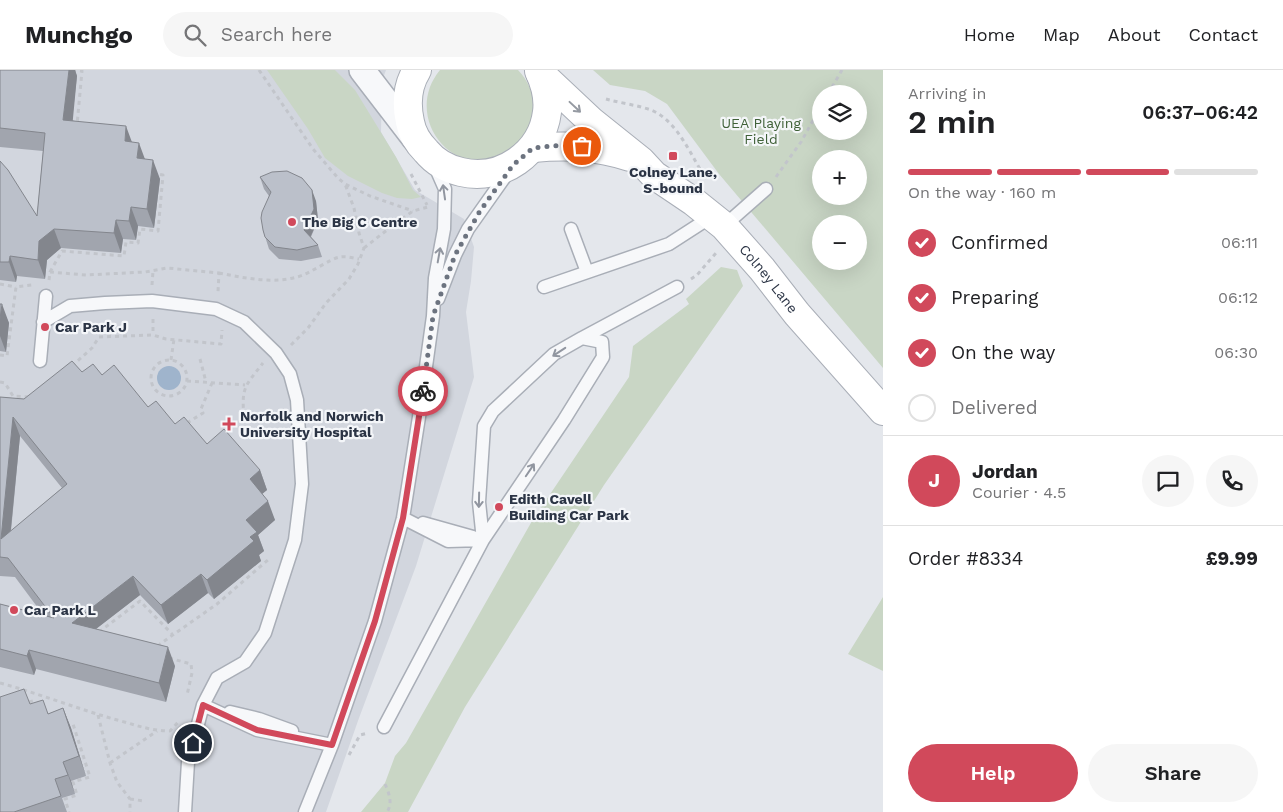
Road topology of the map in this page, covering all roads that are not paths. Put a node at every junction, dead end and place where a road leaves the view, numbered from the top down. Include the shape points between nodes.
1 (362, 70) edge
2 (417, 70) edge
3 (540, 72) edge
4 (425, 150) junction
5 (523, 156) junction
6 (641, 161) junction
7 (766, 188) road end
8 (571, 229) dead end
9 (719, 229) junction
10 (587, 272) junction
11 (544, 287) dead end
12 (677, 287) road end
13 (46, 296) dead end
14 (433, 316) junction
15 (43, 322) junction
16 (582, 338) junction
17 (40, 361) dead end
18 (883, 411) edge
19 (403, 518) junction
20 (483, 540) junction
21 (203, 705) junction
22 (384, 727) road end
23 (329, 751) junction
24 (184, 812) edge
25 (305, 812) edge

1 - 4 street, Colney Lane
2 - 4 street via 408,91 407,109 411,127
3 - 5 street, Colney Lane via 547,92 548,112 543,130
3 -> 6 street, Colney Lane via 590,121
4 - 5 street, Colney Lane via 450,169 471,174 493,173
14 -> 4 lane via 444,230 445,188
5 - 6 street, Colney Lane via 563,145 611,151
5 - 14 lane via 468,229
6 - 9 street, Colney Lane
7 - 9 lane
8 - 10 lane
9 - 10 lane via 700,224 669,244
9 - 18 street, Colney Lane via 762,269 797,314
10 - 11 lane
12 - 16 lane
13 - 15 lane
14 - 19 lane
15 - 17 lane
15 - 21 lane via 70,306 152,301 216,309 244,322 276,353 290,374 300,422 302,484 295,540 265,633 244,662 217,678
16 -> 20 lane via 554,354 493,411 484,426 479,502
20 -> 16 lane via 603,357 602,342
19 - 20 lane via 448,541
19 - 23 lane via 375,621
20 - 22 lane
21 - 23 lane via 259,719
21 - 24 lane via 188,762
23 - 25 lane

